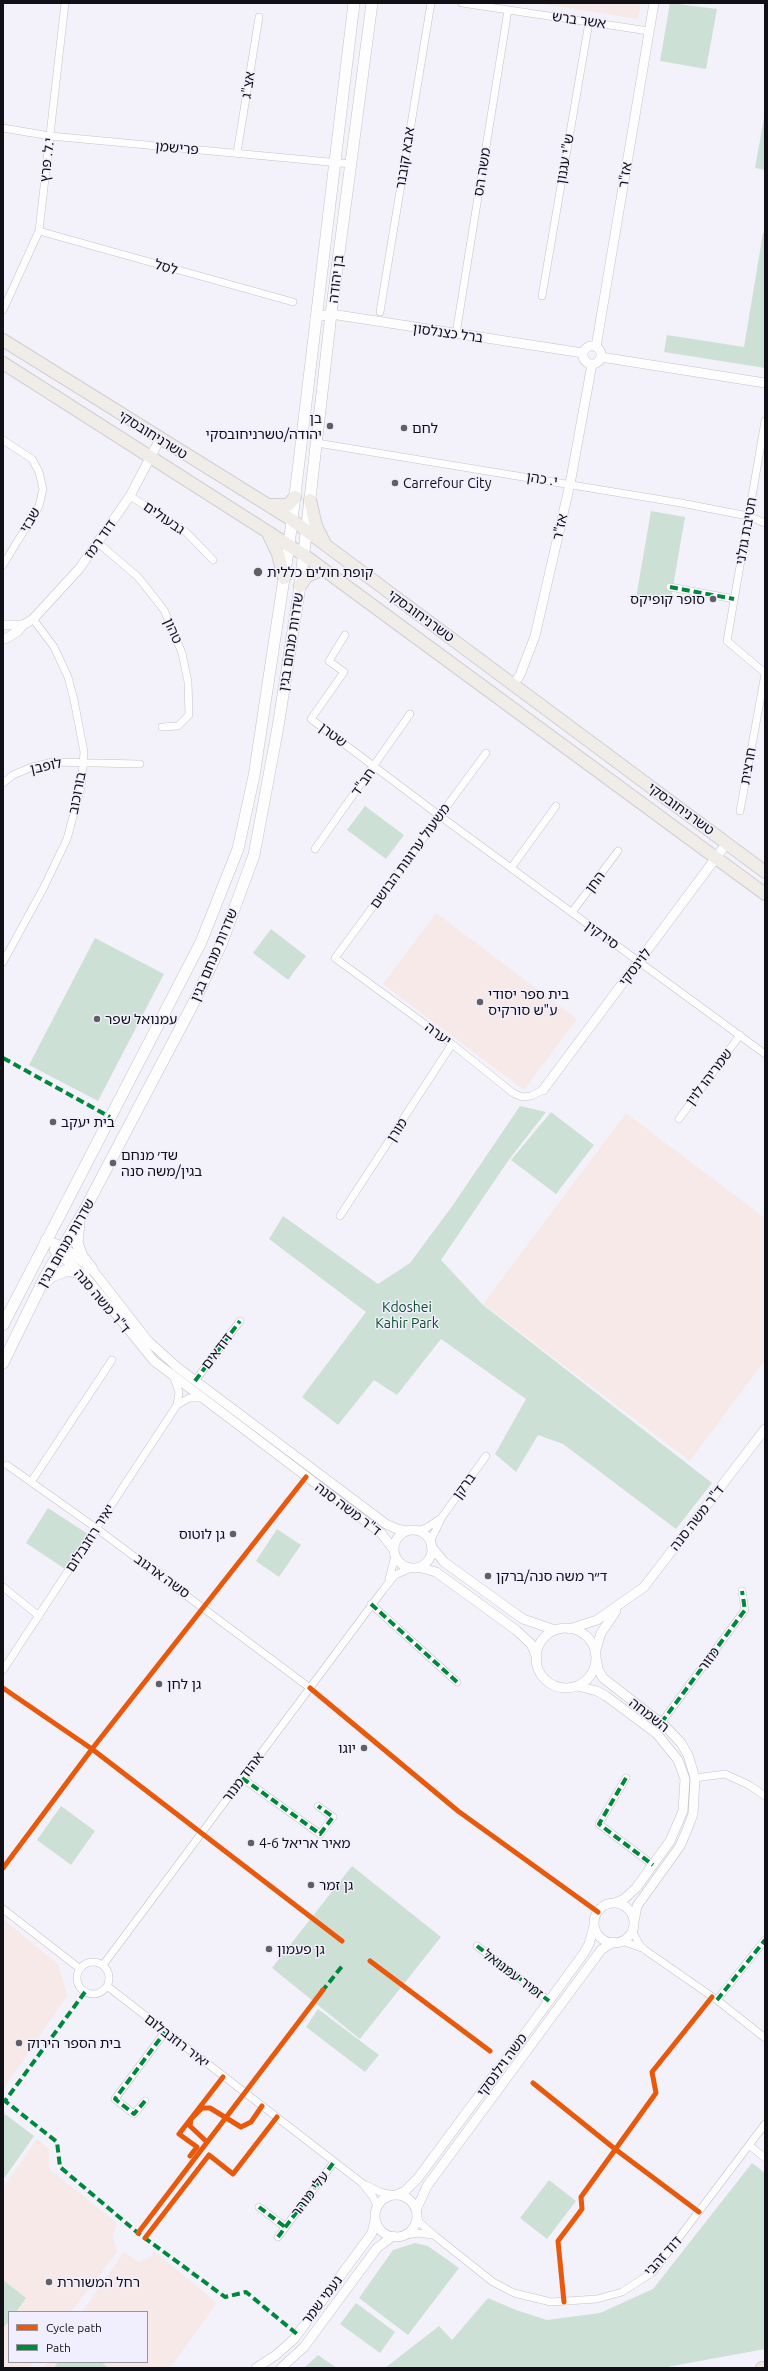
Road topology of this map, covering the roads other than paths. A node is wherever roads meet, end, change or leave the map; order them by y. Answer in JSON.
{"nodes":[{"id":1,"x":65,"y":3,"type":"edge"},
{"id":2,"x":354,"y":3,"type":"edge"},
{"id":3,"x":372,"y":3,"type":"edge"},
{"id":4,"x":431,"y":3,"type":"edge"},
{"id":5,"x":462,"y":3,"type":"edge"},
{"id":6,"x":654,"y":3,"type":"edge"},
{"id":7,"x":508,"y":10,"type":"junction"},
{"id":8,"x":259,"y":18,"type":"dead end"},
{"id":9,"x":589,"y":22,"type":"junction"},
{"id":10,"x":649,"y":31,"type":"junction"},
{"id":11,"x":3,"y":128,"type":"edge"},
{"id":12,"x":50,"y":136,"type":"junction"},
{"id":13,"x":237,"y":153,"type":"junction"},
{"id":14,"x":333,"y":162,"type":"junction"},
{"id":15,"x":351,"y":164,"type":"junction"},
{"id":16,"x":39,"y":231,"type":"junction"},
{"id":17,"x":542,"y":296,"type":"dead end"},
{"id":18,"x":293,"y":302,"type":"dead end"},
{"id":19,"x":3,"y":310,"type":"edge"},
{"id":20,"x":380,"y":312,"type":"dead end"},
{"id":21,"x":332,"y":314,"type":"junction"},
{"id":22,"x":315,"y":319,"type":"junction"},
{"id":23,"x":456,"y":334,"type":"junction"},
{"id":24,"x":3,"y":340,"type":"edge"},
{"id":25,"x":596,"y":347,"type":"junction"},
{"id":26,"x":583,"y":352,"type":"junction"},
{"id":27,"x":601,"y":357,"type":"junction"},
{"id":28,"x":3,"y":363,"type":"edge"},
{"id":29,"x":592,"y":364,"type":"junction"},
{"id":30,"x":765,"y":382,"type":"edge"},
{"id":31,"x":765,"y":421,"type":"edge"},
{"id":32,"x":3,"y":440,"type":"edge"},
{"id":33,"x":160,"y":440,"type":"junction"},
{"id":34,"x":317,"y":442,"type":"junction"},
{"id":35,"x":149,"y":458,"type":"junction"},
{"id":36,"x":570,"y":484,"type":"junction"},
{"id":37,"x":130,"y":496,"type":"junction"},
{"id":38,"x":295,"y":497,"type":"junction"},
{"id":39,"x":310,"y":500,"type":"junction"},
{"id":40,"x":269,"y":505,"type":"junction"},
{"id":41,"x":748,"y":516,"type":"junction"},
{"id":42,"x":292,"y":520,"type":"junction"},
{"id":43,"x":765,"y":523,"type":"edge"},
{"id":44,"x":263,"y":528,"type":"junction"},
{"id":45,"x":306,"y":531,"type":"junction"},
{"id":46,"x":97,"y":542,"type":"junction"},
{"id":47,"x":289,"y":545,"type":"junction"},
{"id":48,"x":327,"y":546,"type":"junction"},
{"id":49,"x":304,"y":555,"type":"junction"},
{"id":50,"x":213,"y":560,"type":"dead end"},
{"id":51,"x":3,"y":565,"type":"edge"},
{"id":52,"x":323,"y":569,"type":"junction"},
{"id":53,"x":284,"y":578,"type":"junction"},
{"id":54,"x":300,"y":586,"type":"junction"},
{"id":55,"x":670,"y":587,"type":"dead end"},
{"id":56,"x":734,"y":598,"type":"junction"},
{"id":57,"x":33,"y":619,"type":"junction"},
{"id":58,"x":23,"y":625,"type":"junction"},
{"id":59,"x":3,"y":626,"type":"edge"},
{"id":60,"x":345,"y":635,"type":"dead end"},
{"id":61,"x":4,"y":641,"type":"edge"},
{"id":62,"x":765,"y":673,"type":"edge"},
{"id":63,"x":513,"y":685,"type":"junction"},
{"id":64,"x":410,"y":714,"type":"dead end"},
{"id":65,"x":162,"y":727,"type":"dead end"},
{"id":66,"x":486,"y":753,"type":"dead end"},
{"id":67,"x":83,"y":761,"type":"junction"},
{"id":68,"x":140,"y":764,"type":"dead end"},
{"id":69,"x":374,"y":766,"type":"junction"},
{"id":70,"x":3,"y":783,"type":"edge"},
{"id":71,"x":556,"y":806,"type":"dead end"},
{"id":72,"x":740,"y":811,"type":"dead end"},
{"id":73,"x":440,"y":816,"type":"junction"},
{"id":74,"x":727,"y":843,"type":"junction"},
{"id":75,"x":315,"y":849,"type":"dead end"},
{"id":76,"x":618,"y":851,"type":"dead end"},
{"id":77,"x":716,"y":858,"type":"junction"},
{"id":78,"x":511,"y":868,"type":"junction"},
{"id":79,"x":765,"y":872,"type":"edge"},
{"id":80,"x":765,"y":894,"type":"edge"},
{"id":81,"x":572,"y":912,"type":"junction"},
{"id":82,"x":335,"y":958,"type":"joint"},
{"id":83,"x":639,"y":961,"type":"junction"},
{"id":84,"x":3,"y":962,"type":"edge"},
{"id":85,"x":740,"y":1036,"type":"junction"},
{"id":86,"x":452,"y":1044,"type":"junction"},
{"id":87,"x":765,"y":1054,"type":"edge"},
{"id":88,"x":543,"y":1090,"type":"joint"},
{"id":89,"x":679,"y":1119,"type":"dead end"},
{"id":90,"x":82,"y":1215,"type":"junction"},
{"id":91,"x":340,"y":1216,"type":"dead end"},
{"id":92,"x":45,"y":1240,"type":"junction"},
{"id":93,"x":60,"y":1250,"type":"junction"},
{"id":94,"x":87,"y":1271,"type":"junction"},
{"id":95,"x":41,"y":1284,"type":"junction"},
{"id":96,"x":240,"y":1321,"type":"dead end"},
{"id":97,"x":3,"y":1325,"type":"edge"},
{"id":98,"x":112,"y":1360,"type":"dead end"},
{"id":99,"x":3,"y":1363,"type":"edge"},
{"id":100,"x":174,"y":1378,"type":"junction"},
{"id":101,"x":195,"y":1380,"type":"junction"},
{"id":102,"x":201,"y":1398,"type":"junction"},
{"id":103,"x":177,"y":1405,"type":"junction"},
{"id":104,"x":765,"y":1429,"type":"edge"},
{"id":105,"x":486,"y":1456,"type":"dead end"},
{"id":106,"x":7,"y":1465,"type":"dead end"},
{"id":107,"x":31,"y":1482,"type":"junction"},
{"id":108,"x":442,"y":1517,"type":"junction"},
{"id":109,"x":96,"y":1528,"type":"junction"},
{"id":110,"x":408,"y":1531,"type":"junction"},
{"id":111,"x":418,"y":1531,"type":"junction"},
{"id":112,"x":431,"y":1544,"type":"junction"},
{"id":113,"x":395,"y":1553,"type":"junction"},
{"id":114,"x":414,"y":1567,"type":"junction"},
{"id":115,"x":3,"y":1587,"type":"edge"},
{"id":116,"x":382,"y":1590,"type":"junction"},
{"id":117,"x":742,"y":1591,"type":"dead end"},
{"id":118,"x":624,"y":1603,"type":"junction"},
{"id":119,"x":372,"y":1604,"type":"junction"},
{"id":120,"x":38,"y":1616,"type":"junction"},
{"id":121,"x":569,"y":1629,"type":"junction"},
{"id":122,"x":555,"y":1630,"type":"junction"},
{"id":123,"x":596,"y":1655,"type":"junction"},
{"id":124,"x":537,"y":1658,"type":"junction"},
{"id":125,"x":3,"y":1670,"type":"edge"},
{"id":126,"x":457,"y":1682,"type":"dead end"},
{"id":127,"x":577,"y":1686,"type":"junction"},
{"id":128,"x":310,"y":1688,"type":"junction"},
{"id":129,"x":661,"y":1723,"type":"junction"},
{"id":130,"x":242,"y":1778,"type":"junction"},
{"id":131,"x":626,"y":1778,"type":"dead end"},
{"id":132,"x":695,"y":1778,"type":"junction"},
{"id":133,"x":765,"y":1796,"type":"edge"},
{"id":134,"x":318,"y":1806,"type":"dead end"},
{"id":135,"x":653,"y":1865,"type":"junction"},
{"id":136,"x":615,"y":1903,"type":"junction"},
{"id":137,"x":3,"y":1909,"type":"edge"},
{"id":138,"x":594,"y":1926,"type":"junction"},
{"id":139,"x":633,"y":1926,"type":"junction"},
{"id":140,"x":765,"y":1940,"type":"edge"},
{"id":141,"x":617,"y":1942,"type":"junction"},
{"id":142,"x":477,"y":1946,"type":"dead end"},
{"id":143,"x":645,"y":1950,"type":"junction"},
{"id":144,"x":103,"y":1965,"type":"junction"},
{"id":145,"x":79,"y":1968,"type":"junction"},
{"id":146,"x":107,"y":1986,"type":"junction"},
{"id":147,"x":717,"y":2000,"type":"junction"},
{"id":148,"x":549,"y":2001,"type":"junction"},
{"id":149,"x":165,"y":2032,"type":"junction"},
{"id":150,"x":765,"y":2038,"type":"edge"},
{"id":151,"x":145,"y":2101,"type":"dead end"},
{"id":152,"x":765,"y":2124,"type":"edge"},
{"id":153,"x":750,"y":2146,"type":"junction"},
{"id":154,"x":765,"y":2158,"type":"edge"},
{"id":155,"x":334,"y":2162,"type":"junction"},
{"id":156,"x":362,"y":2183,"type":"junction"},
{"id":157,"x":395,"y":2195,"type":"junction"},
{"id":158,"x":377,"y":2206,"type":"junction"},
{"id":159,"x":259,"y":2207,"type":"dead end"},
{"id":160,"x":416,"y":2212,"type":"junction"},
{"id":161,"x":375,"y":2220,"type":"junction"},
{"id":162,"x":285,"y":2227,"type":"junction"},
{"id":163,"x":404,"y":2235,"type":"junction"},
{"id":164,"x":393,"y":2236,"type":"junction"},
{"id":165,"x":435,"y":2236,"type":"junction"},
{"id":166,"x":278,"y":2237,"type":"dead end"},
{"id":167,"x":256,"y":2368,"type":"edge"},
{"id":168,"x":280,"y":2368,"type":"edge"}],
"edges":[{"from":1,"to":12,"type":"street","name":"י.ל. פרץ"},
{"from":2,"to":14,"type":"main road","name":"בן יהודה"},
{"from":3,"to":15,"type":"main road","name":"בן יהודה"},
{"from":4,"to":20,"type":"street","name":"אבא קובנר"},
{"from":5,"to":7,"type":"street","name":"אשר ברש"},
{"from":6,"to":10,"type":"street","name":"אז\"ר"},
{"from":7,"to":9,"type":"street","name":"אשר ברש"},
{"from":7,"to":23,"type":"street","name":"משה הס"},
{"from":8,"to":13,"type":"street","name":"אצ\"ג"},
{"from":9,"to":10,"type":"street","name":"אשר ברש"},
{"from":9,"to":17,"type":"street","name":"ש\"י עגנון"},
{"from":10,"to":25,"type":"street","name":"אז\"ר"},
{"from":11,"to":12,"type":"street","name":"פרישמן"},
{"from":12,"to":13,"type":"street","name":"פרישמן"},
{"from":12,"to":16,"type":"street","name":"י.ל. פרץ"},
{"from":13,"to":14,"type":"street","name":"פרישמן"},
{"from":14,"to":15,"type":"street","name":"פרישמן"},
{"from":14,"to":22,"type":"main road","name":"בן יהודה"},
{"from":15,"to":21,"type":"main road","name":"בן יהודה"},
{"from":16,"to":18,"type":"street","name":"לסל"},
{"from":16,"to":19,"type":"street","name":"י.ל. פרץ"},
{"from":21,"to":22,"type":"street","name":"ברל כצנלסון"},
{"from":21,"to":23,"type":"street","name":"ברל כצנלסון"},
{"from":21,"to":34,"type":"main road","name":"בן יהודה"},
{"from":22,"to":38,"type":"main road","name":"בן יהודה"},
{"from":23,"to":26,"type":"street","name":"ברל כצנלסון"},
{"from":24,"to":33,"type":"main road","name":"טשרניחובסקי"},
{"from":25,"to":26,"type":"street"},
{"from":25,"to":27,"type":"street"},
{"from":26,"to":29,"type":"street"},
{"from":27,"to":29,"type":"street"},
{"from":27,"to":30,"type":"street"},
{"from":28,"to":35,"type":"main road","name":"טשרניחובסקי"},
{"from":29,"to":36,"type":"street","name":"אז\"ר"},
{"from":31,"to":41,"type":"street","name":"חטיבת גולני"},
{"from":32,"to":51,"type":"street","name":"שבזי"},
{"from":33,"to":35,"type":"street","name":"דוד רמז"},
{"from":33,"to":40,"type":"main road","name":"טשרניחובסקי"},
{"from":34,"to":36,"type":"street","name":"י. כהן"},
{"from":34,"to":39,"type":"main road","name":"בן יהודה"},
{"from":35,"to":37,"type":"street","name":"דוד רמז"},
{"from":35,"to":44,"type":"main road","name":"טשרניחובסקי"},
{"from":36,"to":41,"type":"street","name":"י. כהן"},
{"from":36,"to":63,"type":"street","name":"אז\"ר"},
{"from":37,"to":46,"type":"street","name":"דוד רמז"},
{"from":37,"to":50,"type":"street","name":"גבעולים"},
{"from":38,"to":40,"type":"main road"},
{"from":38,"to":42,"type":"main road","name":"בן יהודה"},
{"from":39,"to":45,"type":"main road","name":"בן יהודה"},
{"from":39,"to":48,"type":"main road"},
{"from":40,"to":42,"type":"main road","name":"טשרניחובסקי"},
{"from":41,"to":43,"type":"street","name":"י. כהן"},
{"from":41,"to":56,"type":"street","name":"חטיבת גולני"},
{"from":42,"to":45,"type":"main road","name":"טשרניחובסקי"},
{"from":42,"to":47,"type":"main road","name":"שדרות מנחם בגין"},
{"from":44,"to":47,"type":"main road","name":"טשרניחובסקי"},
{"from":44,"to":53,"type":"main road"},
{"from":45,"to":48,"type":"main road","name":"טשרניחובסקי"},
{"from":45,"to":49,"type":"main road","name":"בן יהודה"},
{"from":46,"to":57,"type":"street","name":"דוד רמז"},
{"from":46,"to":65,"type":"street","name":"טהון"},
{"from":47,"to":49,"type":"main road","name":"טשרניחובסקי"},
{"from":47,"to":53,"type":"main road","name":"שדרות מנחם בגין"},
{"from":48,"to":63,"type":"main road","name":"טשרניחובסקי"},
{"from":49,"to":52,"type":"main road","name":"טשרניחובסקי"},
{"from":49,"to":54,"type":"main road","name":"שדרות מנחם בגין"},
{"from":52,"to":54,"type":"main road"},
{"from":52,"to":77,"type":"main road","name":"טשרניחובסקי"},
{"from":53,"to":92,"type":"main road","name":"שדרות מנחם בגין"},
{"from":54,"to":90,"type":"main road","name":"שדרות מנחם בגין"},
{"from":55,"to":56,"type":"street"},
{"from":56,"to":62,"type":"street","name":"חטיבת גולני"},
{"from":57,"to":58,"type":"street","name":"דוד רמז"},
{"from":57,"to":67,"type":"street","name":"בורוכוב"},
{"from":58,"to":59,"type":"street"},
{"from":58,"to":61,"type":"street","name":"דוד רמז"},
{"from":59,"to":61,"type":"street"},
{"from":60,"to":69,"type":"street","name":"שטרן"},
{"from":62,"to":72,"type":"street","name":"חרצית"},
{"from":63,"to":74,"type":"main road","name":"טשרניחובסקי"},
{"from":64,"to":69,"type":"street","name":"חב\"ד"},
{"from":66,"to":73,"type":"street","name":"משעול ערוגות הבושם"},
{"from":67,"to":68,"type":"street","name":"לופבן"},
{"from":67,"to":70,"type":"street","name":"לופבן"},
{"from":67,"to":84,"type":"street","name":"בורוכוב"},
{"from":69,"to":73,"type":"street","name":"שטרן"},
{"from":69,"to":75,"type":"street","name":"חב\"ד"},
{"from":71,"to":78,"type":"street"},
{"from":73,"to":78,"type":"street","name":"סירקין"},
{"from":73,"to":82,"type":"street","name":"משעול ערוגות הבושם"},
{"from":74,"to":77,"type":"street","name":"לוינסקי"},
{"from":74,"to":79,"type":"main road","name":"טשרניחובסקי"},
{"from":76,"to":81,"type":"street","name":"החן"},
{"from":77,"to":80,"type":"main road","name":"טשרניחובסקי"},
{"from":77,"to":83,"type":"street","name":"לוינסקי"},
{"from":78,"to":81,"type":"street","name":"סירקין"},
{"from":81,"to":83,"type":"street","name":"סירקין"},
{"from":82,"to":86,"type":"street","name":"יערה"},
{"from":83,"to":85,"type":"street","name":"סירקין"},
{"from":83,"to":88,"type":"street","name":"לוינסקי"},
{"from":85,"to":87,"type":"street","name":"סירקין"},
{"from":85,"to":89,"type":"street","name":"שמריהו לוין"},
{"from":86,"to":88,"type":"street","name":"יערה"},
{"from":86,"to":91,"type":"street","name":"מורן"},
{"from":90,"to":93,"type":"main road","name":"שדרות מנחם בגין"},
{"from":90,"to":94,"type":"main road"},
{"from":92,"to":93,"type":"street","name":"ד\"ר משה סנה"},
{"from":92,"to":97,"type":"main road","name":"שדרות מנחם בגין"},
{"from":93,"to":94,"type":"street","name":"ד\"ר משה סנה"},
{"from":93,"to":95,"type":"main road","name":"שדרות מנחם בגין"},
{"from":94,"to":95,"type":"main road"},
{"from":94,"to":100,"type":"street","name":"ד\"ר משה סנה"},
{"from":94,"to":101,"type":"street","name":"ד\"ר משה סנה"},
{"from":95,"to":99,"type":"main road","name":"שדרות מנחם בגין"},
{"from":96,"to":101,"type":"street","name":"דודאים"},
{"from":98,"to":107,"type":"street"},
{"from":100,"to":102,"type":"street","name":"ד\"ר משה סנה"},
{"from":100,"to":103,"type":"street"},
{"from":101,"to":110,"type":"street","name":"ד\"ר משה סנה"},
{"from":102,"to":103,"type":"street"},
{"from":102,"to":113,"type":"street","name":"ד\"ר משה סנה"},
{"from":103,"to":109,"type":"street","name":"יאיר רוזנבלום"},
{"from":104,"to":118,"type":"street","name":"ד\"ר משה סנה"},
{"from":105,"to":108,"type":"street","name":"ברקן"},
{"from":106,"to":107,"type":"street","name":"סשה ארגוב"},
{"from":107,"to":109,"type":"street","name":"סשה ארגוב"},
{"from":108,"to":111,"type":"street","name":"ברקן"},
{"from":108,"to":112,"type":"street","name":"ברקן"},
{"from":109,"to":120,"type":"street","name":"יאיר רוזנבלום"},
{"from":109,"to":128,"type":"street","name":"סשה ארגוב"},
{"from":110,"to":111,"type":"street"},
{"from":110,"to":113,"type":"street"},
{"from":111,"to":112,"type":"street"},
{"from":112,"to":114,"type":"street"},
{"from":112,"to":122,"type":"street"},
{"from":113,"to":114,"type":"street"},
{"from":113,"to":116,"type":"street","name":"אהוד מנור"},
{"from":114,"to":116,"type":"street","name":"אהוד מנור"},
{"from":114,"to":124,"type":"street"},
{"from":115,"to":120,"type":"street"},
{"from":116,"to":119,"type":"street","name":"אהוד מנור"},
{"from":117,"to":129,"type":"street","name":"מזור"},
{"from":118,"to":121,"type":"street","name":"ד\"ר משה סנה"},
{"from":118,"to":123,"type":"street","name":"ד\"ר משה סנה"},
{"from":119,"to":126,"type":"street"},
{"from":119,"to":128,"type":"street","name":"אהוד מנור"},
{"from":120,"to":125,"type":"street","name":"יאיר רוזנבלום"},
{"from":121,"to":122,"type":"street"},
{"from":121,"to":123,"type":"street"},
{"from":122,"to":124,"type":"street"},
{"from":123,"to":127,"type":"street"},
{"from":123,"to":129,"type":"street","name":"השמחה"},
{"from":124,"to":127,"type":"street"},
{"from":127,"to":135,"type":"street","name":"השמחה"},
{"from":128,"to":130,"type":"street","name":"אהוד מנור"},
{"from":129,"to":132,"type":"street","name":"השמחה"},
{"from":130,"to":134,"type":"street"},
{"from":130,"to":144,"type":"street","name":"אהוד מנור"},
{"from":131,"to":135,"type":"street"},
{"from":132,"to":133,"type":"street"},
{"from":132,"to":139,"type":"street"},
{"from":135,"to":136,"type":"street"},
{"from":136,"to":138,"type":"street"},
{"from":136,"to":139,"type":"street"},
{"from":137,"to":145,"type":"street"},
{"from":138,"to":141,"type":"street"},
{"from":138,"to":148,"type":"street","name":"משה וילנסקי"},
{"from":139,"to":141,"type":"street"},
{"from":139,"to":143,"type":"street"},
{"from":140,"to":147,"type":"street"},
{"from":141,"to":143,"type":"street"},
{"from":141,"to":160,"type":"street","name":"משה וילנסקי"},
{"from":142,"to":148,"type":"street","name":"זמיר עמנואל"},
{"from":143,"to":147,"type":"street"},
{"from":144,"to":145,"type":"street"},
{"from":144,"to":146,"type":"street"},
{"from":145,"to":146,"type":"street"},
{"from":146,"to":149,"type":"street","name":"יאיר רוזנבלום"},
{"from":147,"to":150,"type":"street"},
{"from":148,"to":157,"type":"street","name":"משה וילנסקי"},
{"from":149,"to":151,"type":"street"},
{"from":149,"to":155,"type":"street","name":"יאיר רוזנבלום"},
{"from":152,"to":153,"type":"street","name":"דוד זהבי"},
{"from":153,"to":154,"type":"street"},
{"from":153,"to":165,"type":"street","name":"דוד זהבי"},
{"from":155,"to":156,"type":"street","name":"יאיר רוזנבלום"},
{"from":155,"to":162,"type":"street","name":"עלי מוהר"},
{"from":156,"to":157,"type":"street"},
{"from":156,"to":158,"type":"street"},
{"from":157,"to":158,"type":"street"},
{"from":157,"to":160,"type":"street"},
{"from":158,"to":161,"type":"street"},
{"from":159,"to":162,"type":"street","name":"עלי מוהר"},
{"from":160,"to":163,"type":"street"},
{"from":160,"to":165,"type":"street","name":"דוד זהבי"},
{"from":161,"to":164,"type":"street"},
{"from":161,"to":167,"type":"street","name":"נעמי שמר"},
{"from":162,"to":166,"type":"street","name":"עלי מוהר"},
{"from":163,"to":164,"type":"street"},
{"from":163,"to":165,"type":"street"},
{"from":164,"to":168,"type":"street","name":"נעמי שמר"}]}
